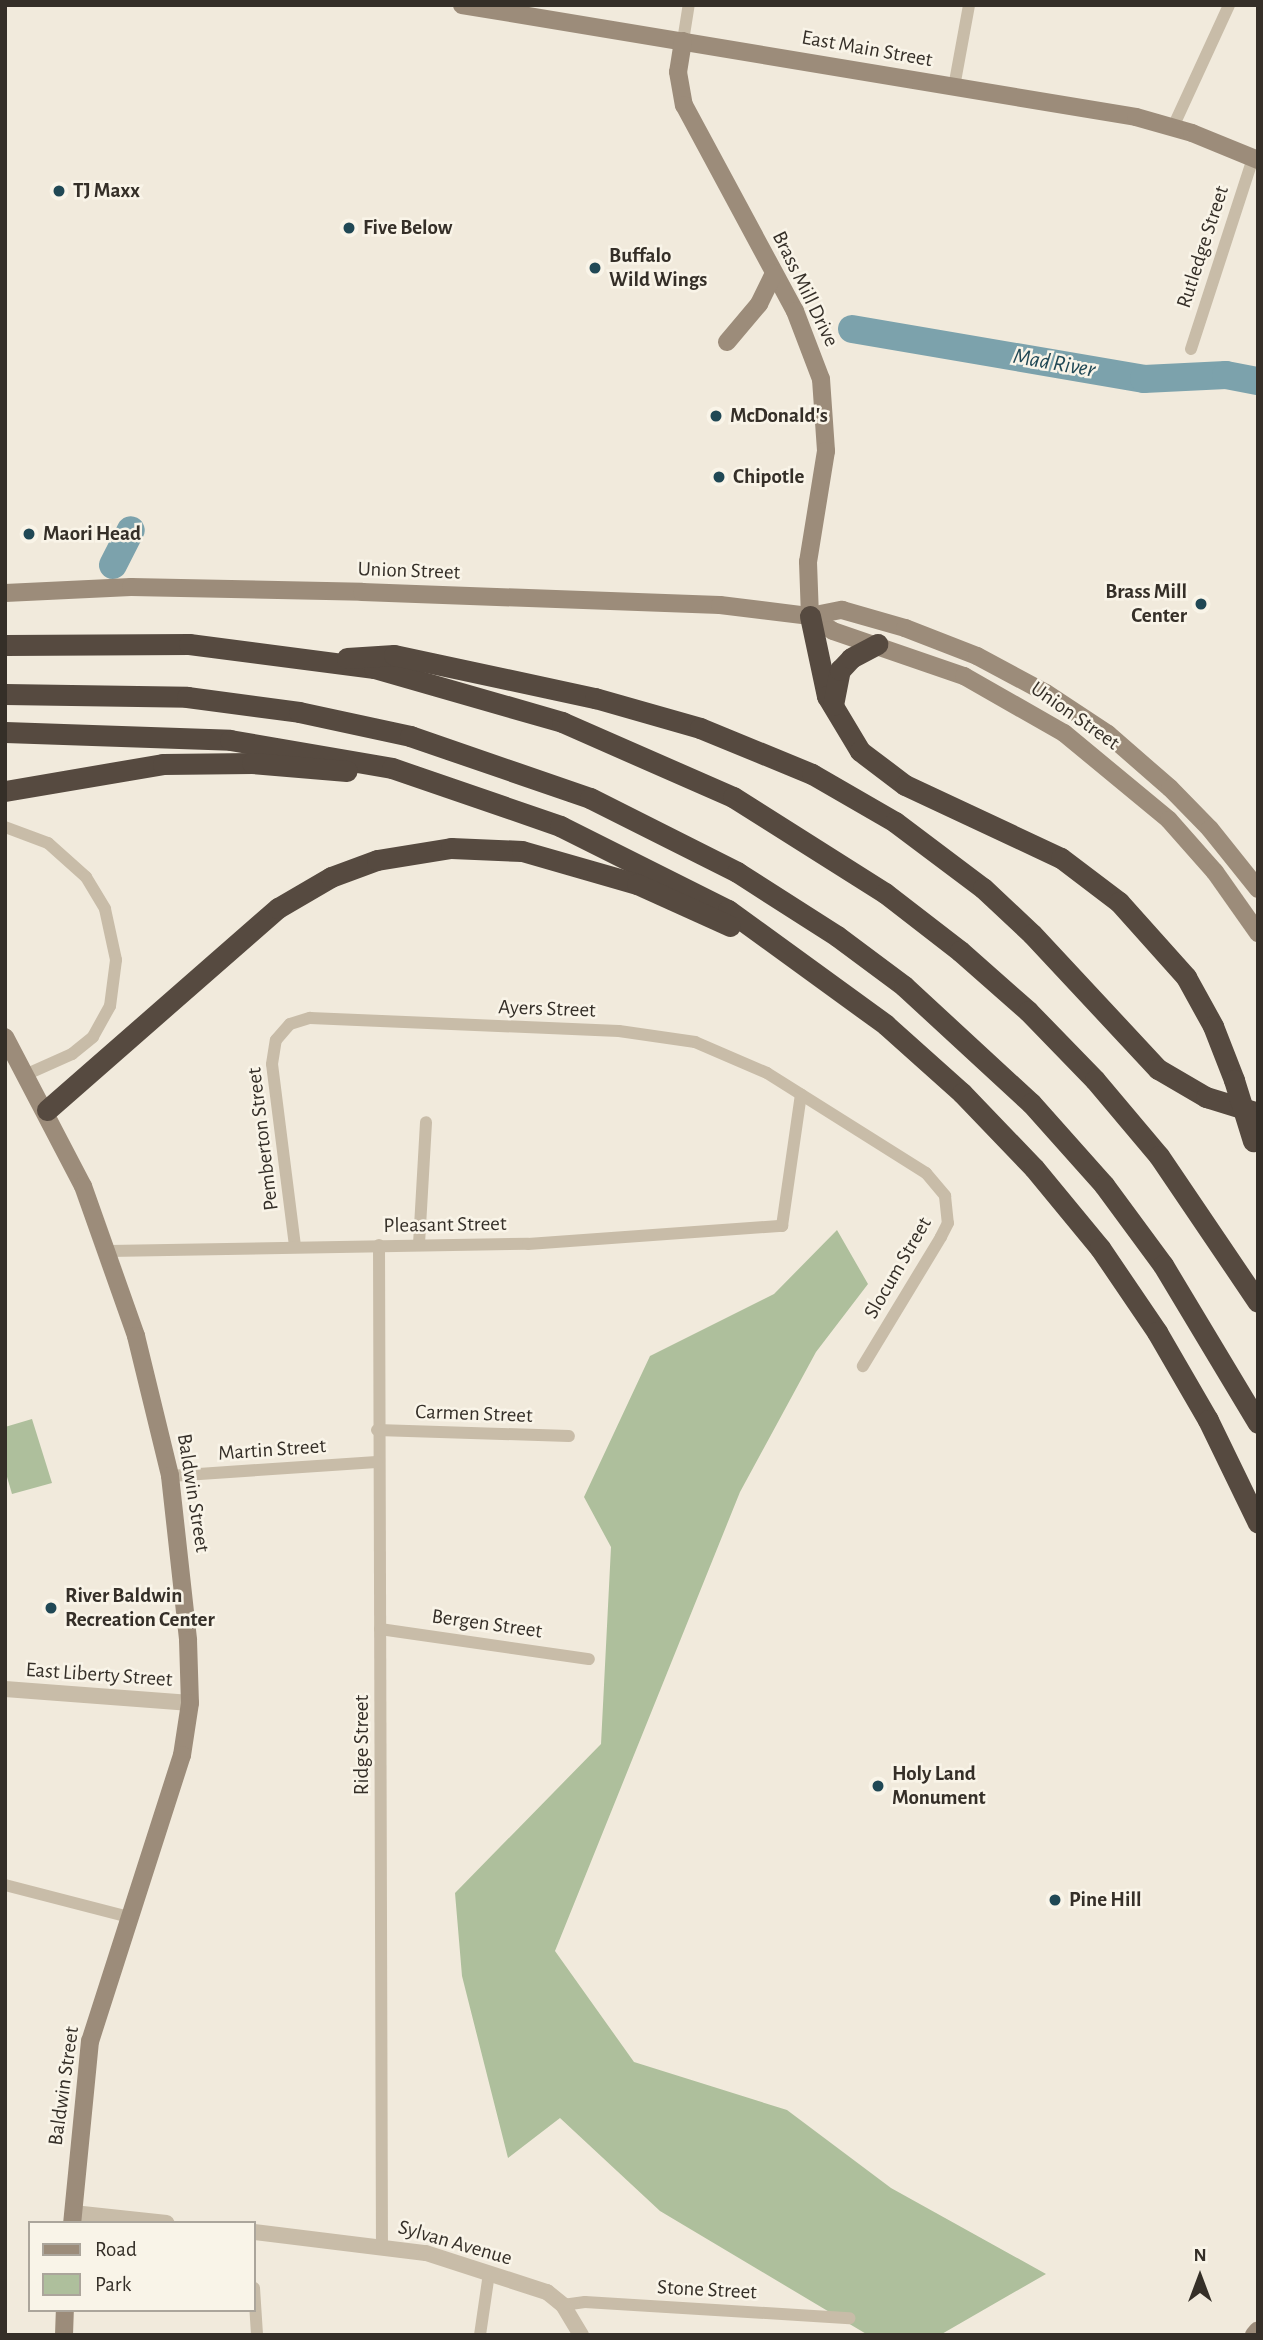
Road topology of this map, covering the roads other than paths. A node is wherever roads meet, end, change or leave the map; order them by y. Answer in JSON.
{"nodes":[{"id":1,"x":462,"y":5,"type":"edge"},
{"id":2,"x":689,"y":5,"type":"edge"},
{"id":3,"x":969,"y":5,"type":"edge"},
{"id":4,"x":1229,"y":5,"type":"edge"},
{"id":5,"x":683,"y":41,"type":"junction"},
{"id":6,"x":954,"y":87,"type":"junction"},
{"id":7,"x":1173,"y":127,"type":"junction"},
{"id":8,"x":1255,"y":159,"type":"edge"},
{"id":9,"x":774,"y":273,"type":"junction"},
{"id":10,"x":727,"y":342,"type":"dead end"},
{"id":11,"x":1191,"y":349,"type":"dead end"},
{"id":12,"x":5,"y":593,"type":"edge"},
{"id":13,"x":810,"y":616,"type":"junction"},
{"id":14,"x":877,"y":644,"type":"junction"},
{"id":15,"x":5,"y":645,"type":"edge"},
{"id":16,"x":338,"y":661,"type":"junction"},
{"id":17,"x":5,"y":694,"type":"edge"},
{"id":18,"x":834,"y":714,"type":"junction"},
{"id":19,"x":5,"y":733,"type":"edge"},
{"id":20,"x":1149,"y":769,"type":"junction"},
{"id":21,"x":417,"y":779,"type":"junction"},
{"id":22,"x":1133,"y":786,"type":"junction"},
{"id":23,"x":5,"y":791,"type":"edge"},
{"id":24,"x":5,"y":827,"type":"edge"},
{"id":25,"x":1258,"y":889,"type":"edge"},
{"id":26,"x":1258,"y":933,"type":"edge"},
{"id":27,"x":864,"y":1008,"type":"junction"},
{"id":28,"x":282,"y":1031,"type":"joint"},
{"id":29,"x":5,"y":1037,"type":"edge"},
{"id":30,"x":27,"y":1074,"type":"junction"},
{"id":31,"x":801,"y":1094,"type":"junction"},
{"id":32,"x":47,"y":1110,"type":"junction"},
{"id":33,"x":1252,"y":1110,"type":"edge"},
{"id":34,"x":426,"y":1122,"type":"dead end"},
{"id":35,"x":1255,"y":1149,"type":"edge"},
{"id":36,"x":419,"y":1244,"type":"junction"},
{"id":37,"x":379,"y":1245,"type":"junction"},
{"id":38,"x":295,"y":1246,"type":"junction"},
{"id":39,"x":109,"y":1251,"type":"junction"},
{"id":40,"x":1258,"y":1302,"type":"edge"},
{"id":41,"x":863,"y":1366,"type":"dead end"},
{"id":42,"x":1258,"y":1423,"type":"edge"},
{"id":43,"x":377,"y":1430,"type":"junction"},
{"id":44,"x":569,"y":1436,"type":"dead end"},
{"id":45,"x":377,"y":1462,"type":"junction"},
{"id":46,"x":170,"y":1476,"type":"junction"},
{"id":47,"x":1258,"y":1522,"type":"edge"},
{"id":48,"x":380,"y":1629,"type":"junction"},
{"id":49,"x":589,"y":1658,"type":"dead end"},
{"id":50,"x":5,"y":1689,"type":"edge"},
{"id":51,"x":190,"y":1703,"type":"junction"},
{"id":52,"x":5,"y":1885,"type":"edge"},
{"id":53,"x":129,"y":1917,"type":"junction"},
{"id":54,"x":72,"y":2218,"type":"edge"},
{"id":55,"x":128,"y":2221,"type":"edge"},
{"id":56,"x":256,"y":2232,"type":"edge"},
{"id":57,"x":382,"y":2245,"type":"junction"},
{"id":58,"x":489,"y":2273,"type":"junction"},
{"id":59,"x":563,"y":2305,"type":"junction"},
{"id":60,"x":65,"y":2312,"type":"edge"},
{"id":61,"x":256,"y":2312,"type":"edge"},
{"id":62,"x":850,"y":2318,"type":"dead end"},
{"id":63,"x":1258,"y":2330,"type":"edge"},
{"id":64,"x":64,"y":2335,"type":"edge"},
{"id":65,"x":257,"y":2335,"type":"edge"},
{"id":66,"x":481,"y":2335,"type":"edge"},
{"id":67,"x":581,"y":2335,"type":"edge"},
{"id":68,"x":1254,"y":2335,"type":"edge"}],
"edges":[{"from":1,"to":5,"type":"main road","name":"East Main Street"},
{"from":2,"to":5,"type":"street"},
{"from":3,"to":6,"type":"street"},
{"from":4,"to":7,"type":"street"},
{"from":5,"to":6,"type":"main road","name":"East Main Street"},
{"from":5,"to":9,"type":"main road","name":"Brass Mill Drive"},
{"from":6,"to":7,"type":"main road","name":"East Main Street"},
{"from":7,"to":8,"type":"main road","name":"East Main Street"},
{"from":8,"to":11,"type":"street","name":"Rutledge Street"},
{"from":9,"to":10,"type":"main road"},
{"from":9,"to":13,"type":"main road","name":"Brass Mill Drive"},
{"from":12,"to":13,"type":"main road","name":"Union Street"},
{"from":13,"to":14,"type":"main road","name":"Union Street"},
{"from":13,"to":18,"type":"highway"},
{"from":13,"to":20,"type":"main road","name":"Union Street"},
{"from":14,"to":18,"type":"highway"},
{"from":14,"to":22,"type":"main road","name":"Union Street"},
{"from":15,"to":16,"type":"highway"},
{"from":16,"to":33,"type":"highway"},
{"from":16,"to":40,"type":"highway"},
{"from":17,"to":42,"type":"highway"},
{"from":18,"to":35,"type":"highway","bridge":true},
{"from":19,"to":21,"type":"highway"},
{"from":20,"to":22,"type":"main road"},
{"from":20,"to":25,"type":"main road","name":"Union Street"},
{"from":21,"to":23,"type":"highway"},
{"from":21,"to":27,"type":"highway"},
{"from":22,"to":26,"type":"main road","name":"Union Street"},
{"from":24,"to":30,"type":"street"},
{"from":27,"to":32,"type":"highway"},
{"from":27,"to":47,"type":"highway"},
{"from":28,"to":31,"type":"street","name":"Ayers Street"},
{"from":28,"to":38,"type":"street","name":"Pemberton Street"},
{"from":29,"to":30,"type":"main road","name":"Baldwin Street"},
{"from":30,"to":32,"type":"main road","name":"Baldwin Street"},
{"from":31,"to":36,"type":"street","name":"Pleasant Street"},
{"from":31,"to":41,"type":"street","name":"Slocum Street"},
{"from":32,"to":39,"type":"main road","name":"Baldwin Street"},
{"from":34,"to":36,"type":"street"},
{"from":36,"to":37,"type":"street","name":"Pleasant Street"},
{"from":37,"to":38,"type":"street","name":"Pleasant Street"},
{"from":37,"to":43,"type":"street","name":"Ridge Street"},
{"from":38,"to":39,"type":"street","name":"Pleasant Street"},
{"from":39,"to":46,"type":"main road","name":"Baldwin Street"},
{"from":43,"to":44,"type":"street","name":"Carmen Street"},
{"from":43,"to":45,"type":"street","name":"Ridge Street"},
{"from":45,"to":46,"type":"street","name":"Martin Street"},
{"from":45,"to":48,"type":"street","name":"Ridge Street"},
{"from":46,"to":51,"type":"main road","name":"Baldwin Street"},
{"from":48,"to":49,"type":"street","name":"Bergen Street"},
{"from":48,"to":57,"type":"street","name":"Ridge Street"},
{"from":50,"to":51,"type":"street","name":"East Liberty Street"},
{"from":51,"to":53,"type":"main road","name":"Baldwin Street"},
{"from":52,"to":53,"type":"street"},
{"from":53,"to":54,"type":"main road","name":"Baldwin Street"},
{"from":54,"to":55,"type":"street"},
{"from":56,"to":57,"type":"street","name":"Sylvan Avenue"},
{"from":57,"to":58,"type":"street","name":"Sylvan Avenue"},
{"from":58,"to":59,"type":"street","name":"Sylvan Avenue"},
{"from":58,"to":66,"type":"street"},
{"from":59,"to":62,"type":"street","name":"Stone Street"},
{"from":59,"to":67,"type":"street","name":"Sylvan Avenue"},
{"from":60,"to":64,"type":"main road"},
{"from":61,"to":65,"type":"street"},
{"from":63,"to":68,"type":"main road"}]}
